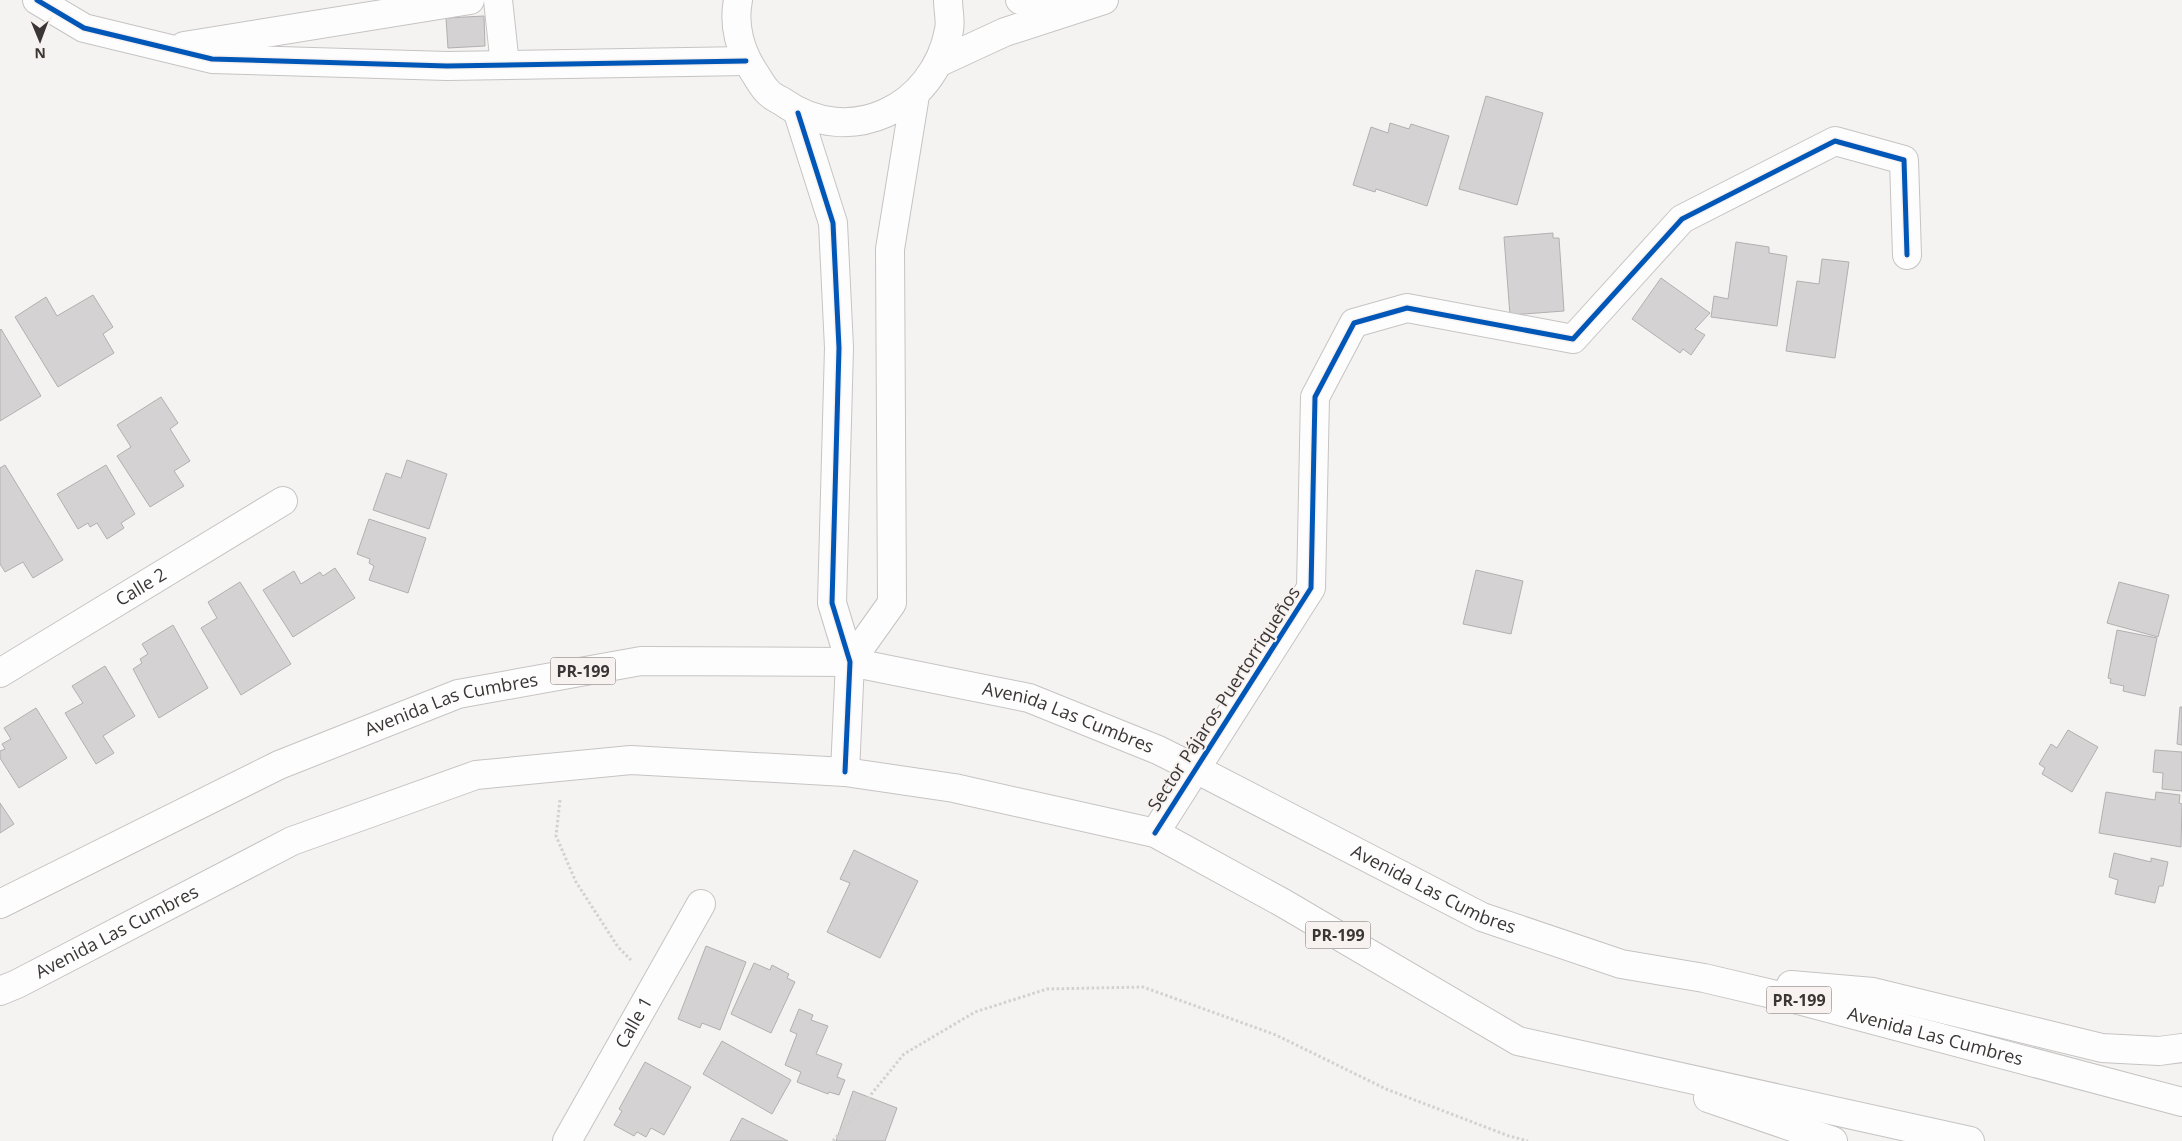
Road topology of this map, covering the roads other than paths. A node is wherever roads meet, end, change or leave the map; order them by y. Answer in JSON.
{"nodes":[{"id":1,"x":37,"y":0,"type":"edge"},
{"id":2,"x":470,"y":0,"type":"edge"},
{"id":3,"x":498,"y":0,"type":"edge"},
{"id":4,"x":738,"y":0,"type":"edge"},
{"id":5,"x":948,"y":0,"type":"edge"},
{"id":6,"x":1020,"y":0,"type":"edge"},
{"id":7,"x":1104,"y":0,"type":"edge"},
{"id":8,"x":1066,"y":11,"type":"junction"},
{"id":9,"x":165,"y":49,"type":"junction"},
{"id":10,"x":746,"y":61,"type":"junction"},
{"id":11,"x":940,"y":62,"type":"junction"},
{"id":12,"x":505,"y":65,"type":"junction"},
{"id":13,"x":915,"y":95,"type":"junction"},
{"id":14,"x":798,"y":113,"type":"junction"},
{"id":15,"x":1907,"y":255,"type":"dead end"},
{"id":16,"x":283,"y":502,"type":"dead end"},
{"id":17,"x":850,"y":662,"type":"junction"},
{"id":18,"x":0,"y":674,"type":"edge"},
{"id":19,"x":1196,"y":769,"type":"junction"},
{"id":20,"x":845,"y":772,"type":"junction"},
{"id":21,"x":1155,"y":833,"type":"junction"},
{"id":22,"x":0,"y":904,"type":"edge"},
{"id":23,"x":701,"y":904,"type":"dead end"},
{"id":24,"x":1704,"y":978,"type":"junction"},
{"id":25,"x":0,"y":991,"type":"edge"},
{"id":26,"x":2182,"y":1048,"type":"edge"},
{"id":27,"x":1583,"y":1056,"type":"junction"},
{"id":28,"x":2182,"y":1102,"type":"edge"},
{"id":29,"x":567,"y":1141,"type":"edge"},
{"id":30,"x":1834,"y":1141,"type":"edge"},
{"id":31,"x":1970,"y":1141,"type":"edge"}],
"edges":[{"from":1,"to":9,"type":"main road"},
{"from":2,"to":9,"type":"main road"},
{"from":3,"to":12,"type":"main road"},
{"from":4,"to":10,"type":"main road"},
{"from":5,"to":11,"type":"main road"},
{"from":6,"to":8,"type":"main road"},
{"from":7,"to":8,"type":"main road"},
{"from":8,"to":11,"type":"main road"},
{"from":9,"to":12,"type":"main road"},
{"from":10,"to":12,"type":"main road"},
{"from":10,"to":14,"type":"main road"},
{"from":11,"to":13,"type":"main road"},
{"from":13,"to":14,"type":"main road"},
{"from":13,"to":17,"type":"main road"},
{"from":14,"to":17,"type":"main road"},
{"from":15,"to":19,"type":"main road","name":"Sector Pájaros Puertorriqueños"},
{"from":16,"to":18,"type":"main road","name":"Calle 2"},
{"from":17,"to":19,"type":"main road","name":"Avenida Las Cumbres","number":"PR-199"},
{"from":17,"to":20,"type":"main road"},
{"from":17,"to":22,"type":"main road","name":"Avenida Las Cumbres","number":"PR-199"},
{"from":19,"to":21,"type":"main road","name":"Sector Pájaros Puertorriqueños"},
{"from":19,"to":24,"type":"main road","name":"Avenida Las Cumbres","number":"PR-199"},
{"from":20,"to":21,"type":"main road","name":"Avenida Las Cumbres","number":"PR-199"},
{"from":20,"to":25,"type":"main road","name":"Avenida Las Cumbres","number":"PR-199"},
{"from":21,"to":27,"type":"main road","name":"Avenida Las Cumbres","number":"PR-199"},
{"from":23,"to":29,"type":"main road","name":"Calle 1"},
{"from":24,"to":26,"type":"main road"},
{"from":24,"to":28,"type":"main road","name":"Avenida Las Cumbres","number":"PR-199"},
{"from":27,"to":30,"type":"main road"},
{"from":27,"to":31,"type":"main road","name":"Avenida Las Cumbres","number":"PR-199"}]}
